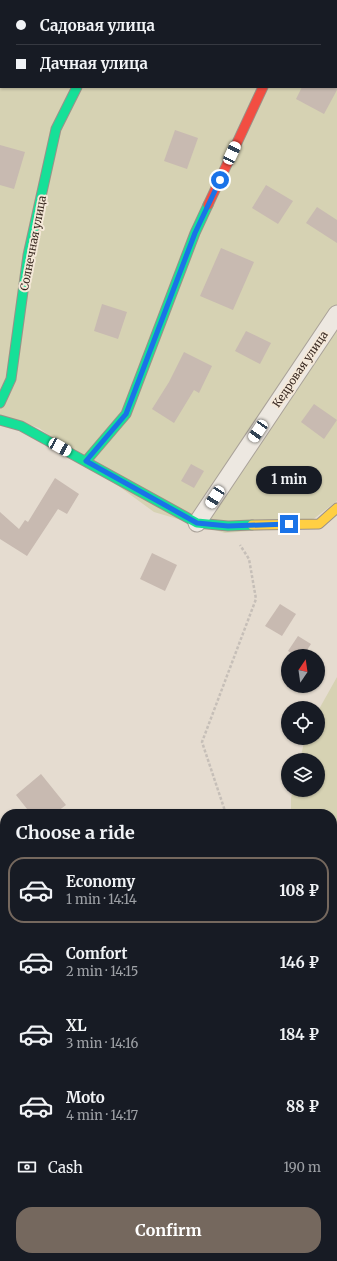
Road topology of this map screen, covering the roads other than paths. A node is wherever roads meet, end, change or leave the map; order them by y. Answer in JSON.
{"nodes":[{"id":1,"x":76,"y":88,"type":"edge"},
{"id":2,"x":263,"y":88,"type":"edge"},
{"id":3,"x":337,"y":314,"type":"edge"},
{"id":4,"x":0,"y":403,"type":"edge"},
{"id":5,"x":0,"y":420,"type":"edge"},
{"id":6,"x":86,"y":461,"type":"junction"},
{"id":7,"x":337,"y":508,"type":"edge"},
{"id":8,"x":197,"y":523,"type":"junction"}],
"edges":[{"from":1,"to":4,"type":"street","name":"Солнечная улица"},
{"from":2,"to":6,"type":"street"},
{"from":3,"to":8,"type":"street","name":"Кедровая улица"},
{"from":5,"to":6,"type":"street"},
{"from":6,"to":8,"type":"street"},
{"from":7,"to":8,"type":"street"}]}
